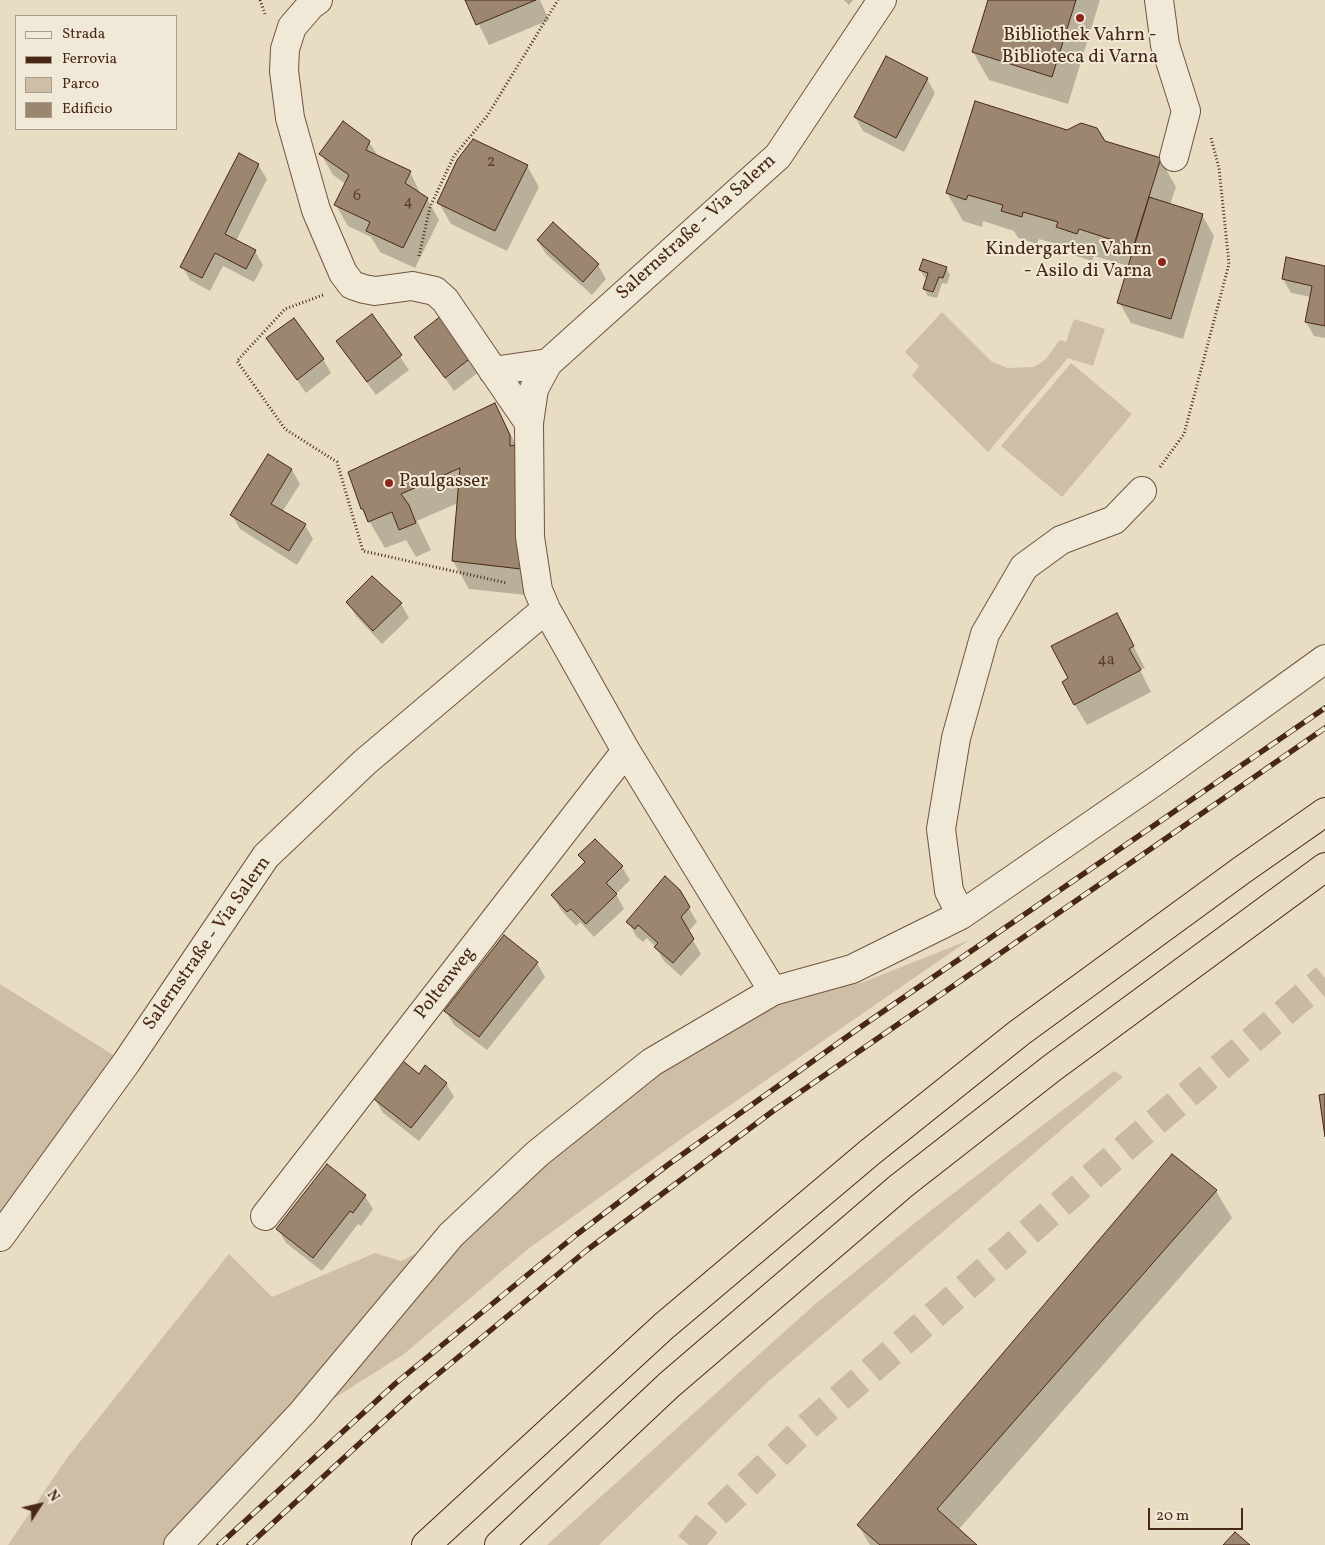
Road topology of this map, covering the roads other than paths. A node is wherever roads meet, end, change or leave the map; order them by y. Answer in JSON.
{"nodes":[{"id":1,"x":318,"y":0,"type":"edge"},
{"id":2,"x":882,"y":0,"type":"edge"},
{"id":3,"x":1159,"y":0,"type":"edge"},
{"id":4,"x":1174,"y":157,"type":"dead end"},
{"id":5,"x":548,"y":363,"type":"junction"},
{"id":6,"x":493,"y":371,"type":"junction"},
{"id":7,"x":530,"y":423,"type":"junction"},
{"id":8,"x":1142,"y":491,"type":"road end"},
{"id":9,"x":542,"y":599,"type":"junction"},
{"id":10,"x":1325,"y":659,"type":"edge"},
{"id":11,"x":626,"y":751,"type":"junction"},
{"id":12,"x":1325,"y":812,"type":"edge"},
{"id":13,"x":1325,"y":867,"type":"edge"},
{"id":14,"x":961,"y":915,"type":"junction"},
{"id":15,"x":773,"y":991,"type":"junction"},
{"id":16,"x":265,"y":1216,"type":"dead end"},
{"id":17,"x":0,"y":1237,"type":"edge"},
{"id":18,"x":178,"y":1545,"type":"edge"},
{"id":19,"x":426,"y":1545,"type":"edge"},
{"id":20,"x":499,"y":1545,"type":"edge"}],
"edges":[{"from":1,"to":6,"type":"street"},
{"from":2,"to":5,"type":"street","name":"Salernstraße - Via Salern"},
{"from":3,"to":4,"type":"street"},
{"from":5,"to":6,"type":"street"},
{"from":5,"to":7,"type":"street","name":"Salernstraße - Via Salern"},
{"from":6,"to":7,"type":"street"},
{"from":7,"to":9,"type":"street","name":"Salernstraße - Via Salern"},
{"from":8,"to":14,"type":"street"},
{"from":9,"to":11,"type":"street"},
{"from":9,"to":17,"type":"street","name":"Salernstraße - Via Salern"},
{"from":10,"to":14,"type":"street"},
{"from":11,"to":15,"type":"street"},
{"from":11,"to":16,"type":"street","name":"Poltenweg"},
{"from":12,"to":19,"type":"highway"},
{"from":13,"to":20,"type":"highway"},
{"from":14,"to":15,"type":"street"},
{"from":15,"to":18,"type":"street"}]}
